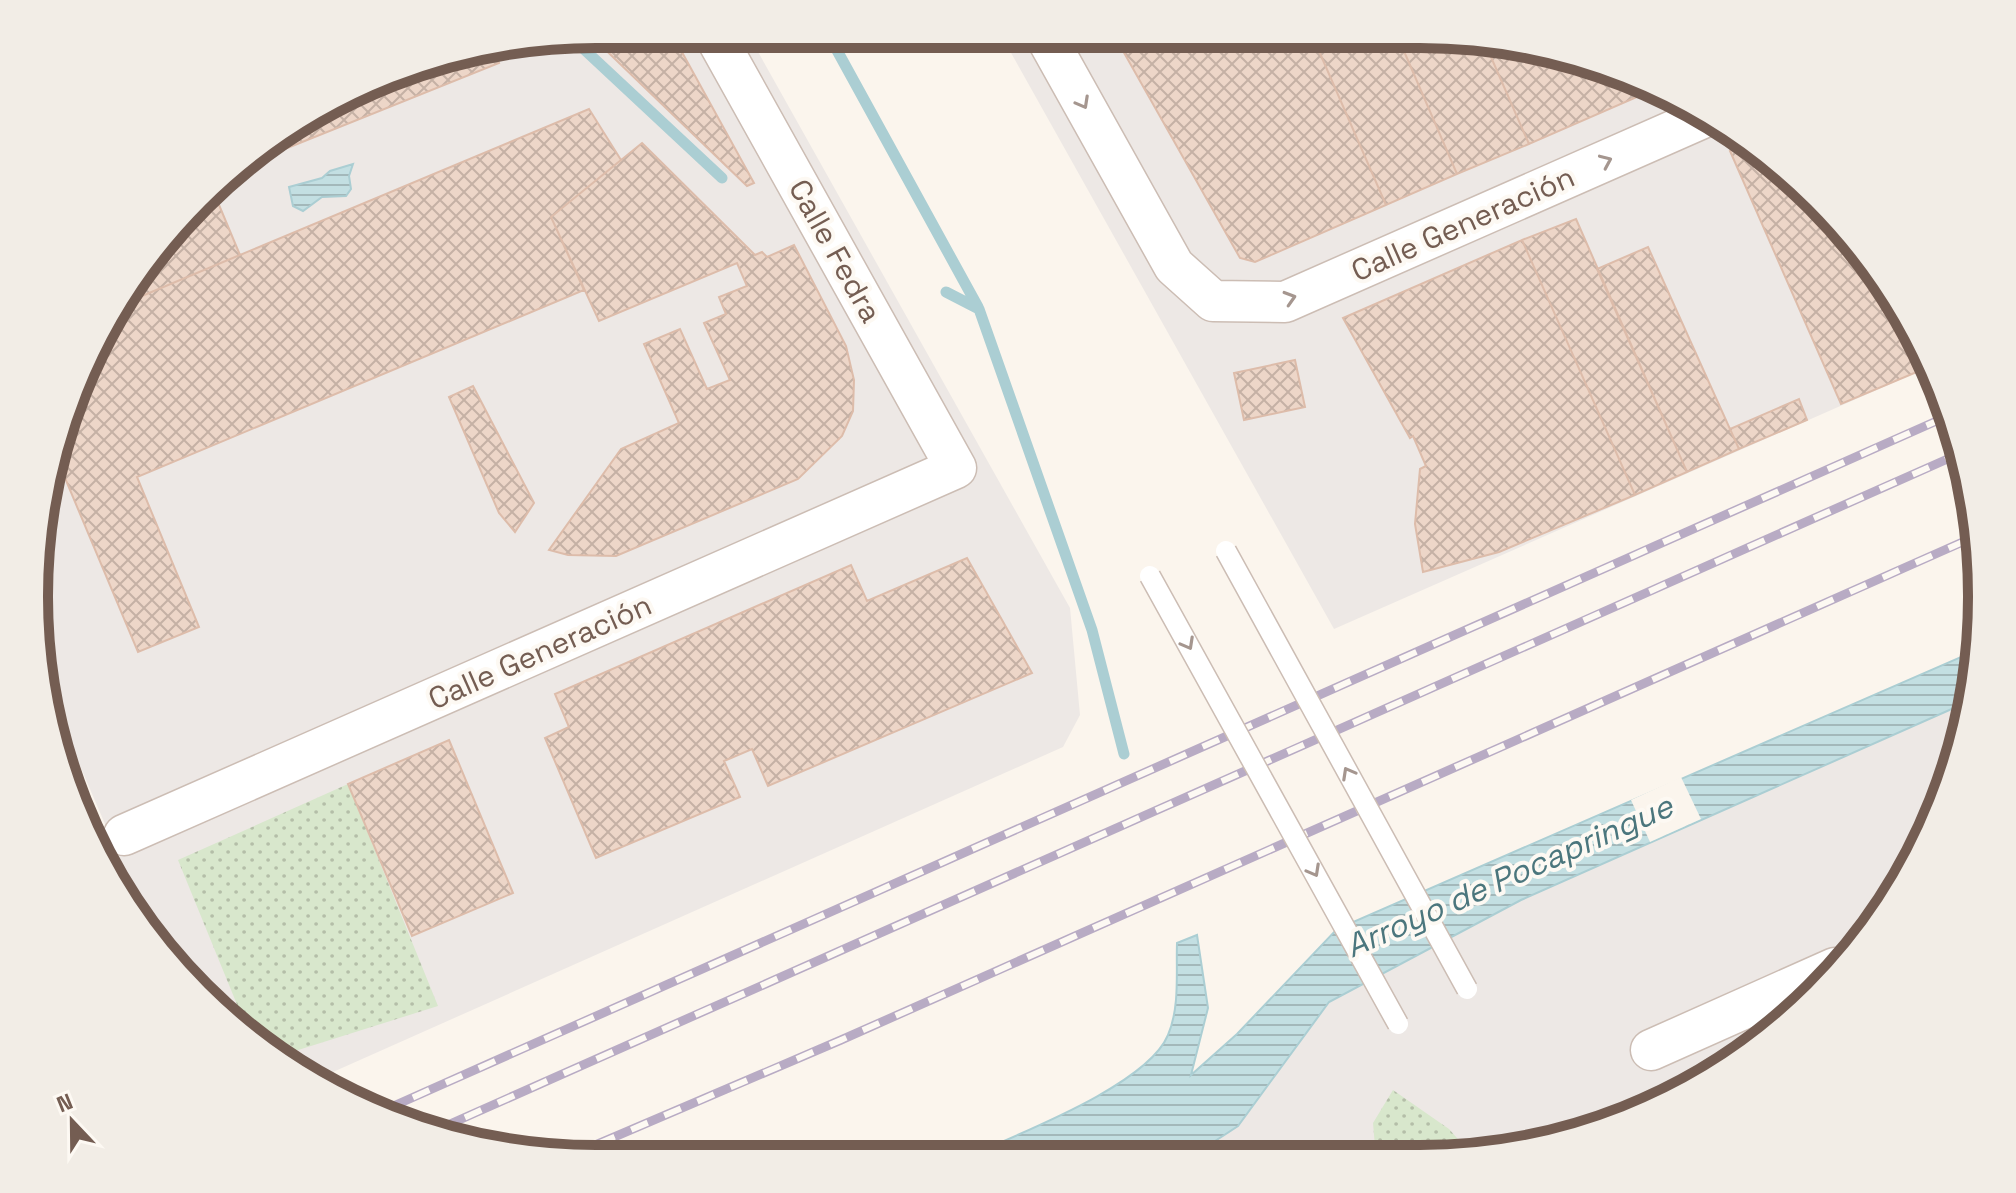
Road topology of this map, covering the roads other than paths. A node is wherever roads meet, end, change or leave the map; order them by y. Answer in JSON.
{"nodes":[{"id":1,"x":722,"y":48,"type":"edge"},
{"id":2,"x":1052,"y":48,"type":"edge"},
{"id":3,"x":1695,"y":121,"type":"edge"},
{"id":4,"x":956,"y":468,"type":"joint"},
{"id":5,"x":1226,"y":551,"type":"dead end"},
{"id":6,"x":1150,"y":576,"type":"dead end"},
{"id":7,"x":124,"y":835,"type":"dead end"},
{"id":8,"x":1813,"y":978,"type":"edge"},
{"id":9,"x":1467,"y":989,"type":"dead end"},
{"id":10,"x":1398,"y":1024,"type":"dead end"},
{"id":11,"x":1651,"y":1050,"type":"dead end"}],
"edges":[{"from":1,"to":4,"type":"street","name":"Calle Fedra"},
{"from":2,"to":3,"type":"street","name":"Calle Generación","one_way":true},
{"from":4,"to":7,"type":"street","name":"Calle Generación"},
{"from":9,"to":5,"type":"lane","one_way":true,"bridge":true},
{"from":6,"to":10,"type":"lane","one_way":true,"bridge":true},
{"from":8,"to":11,"type":"street"}]}
